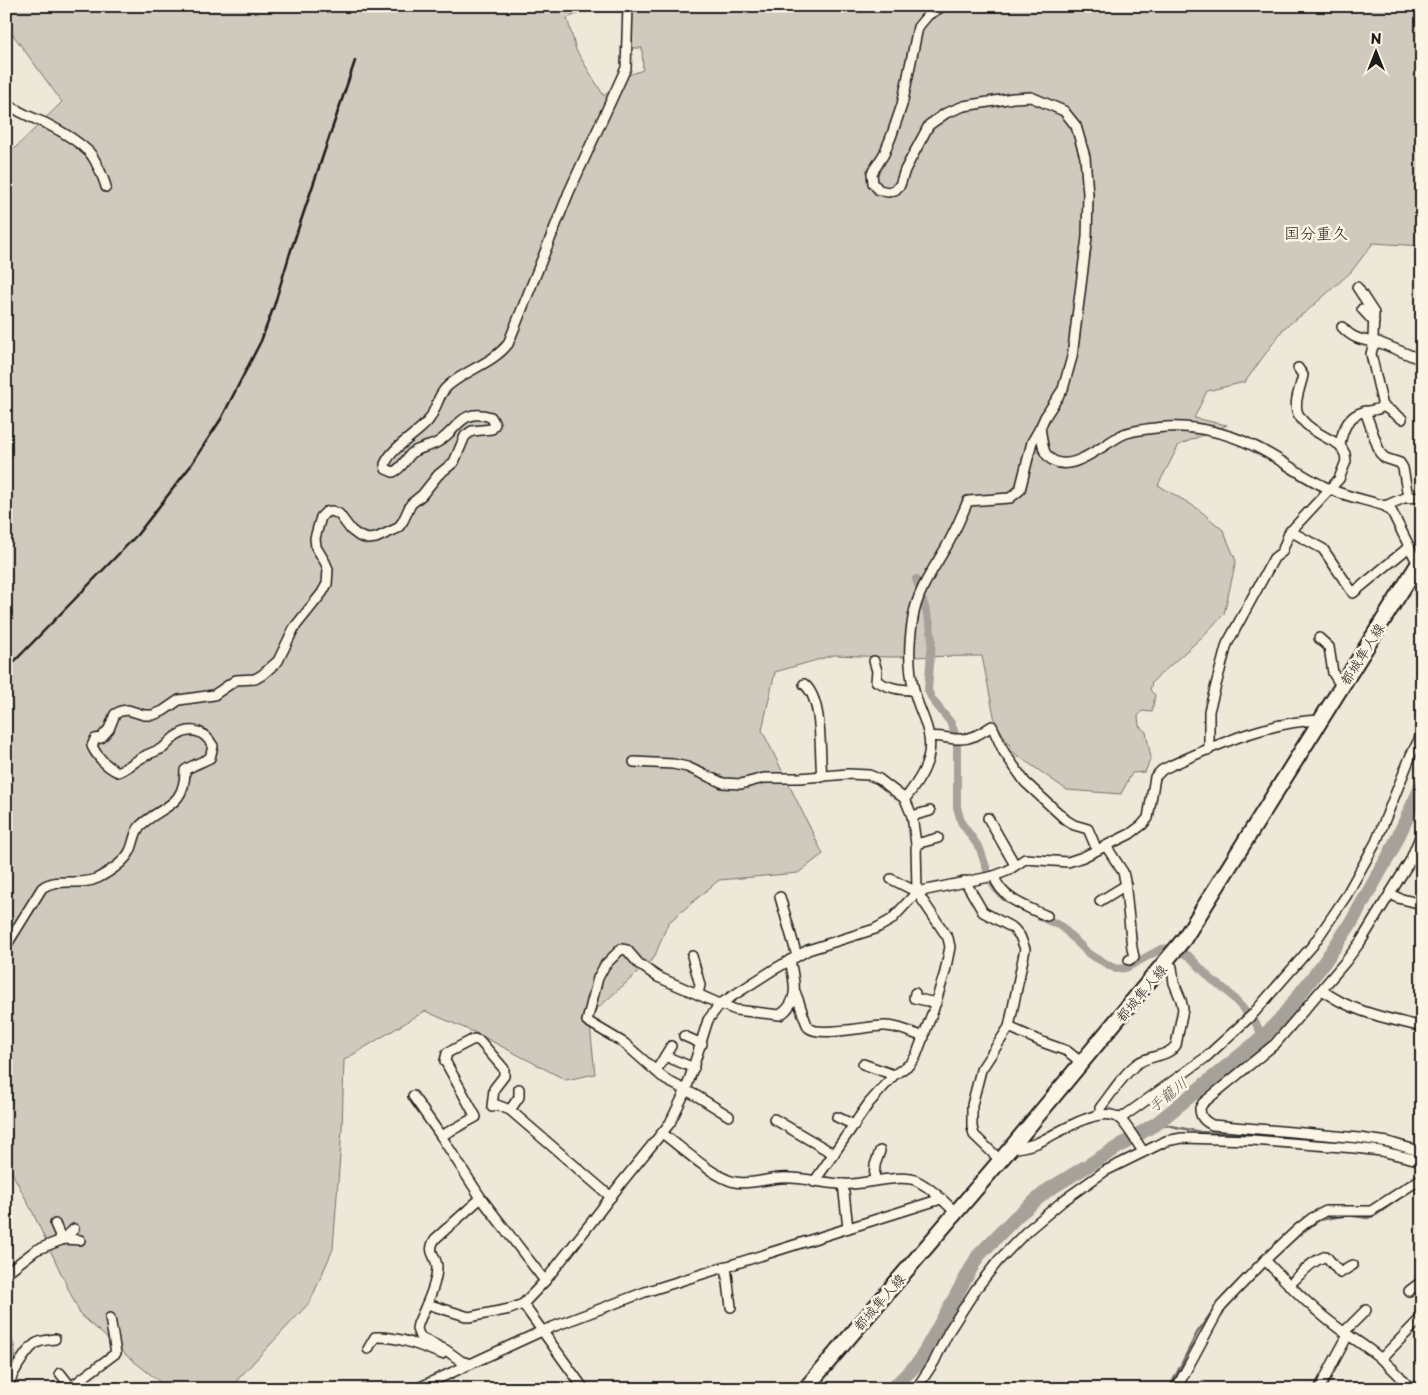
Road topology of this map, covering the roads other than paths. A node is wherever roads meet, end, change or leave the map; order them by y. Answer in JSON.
{"nodes":[{"id":1,"x":628,"y":6,"type":"edge"},
{"id":2,"x":943,"y":6,"type":"edge"},
{"id":3,"x":6,"y":103,"type":"edge"},
{"id":4,"x":106,"y":187,"type":"dead end"},
{"id":5,"x":1357,"y":288,"type":"dead end"},
{"id":6,"x":1362,"y":309,"type":"dead end"},
{"id":7,"x":1374,"y":322,"type":"junction"},
{"id":8,"x":1342,"y":327,"type":"dead end"},
{"id":9,"x":1375,"y":343,"type":"junction"},
{"id":10,"x":1422,"y":360,"type":"edge"},
{"id":11,"x":1298,"y":368,"type":"dead end"},
{"id":12,"x":1382,"y":405,"type":"junction"},
{"id":13,"x":1365,"y":412,"type":"junction"},
{"id":14,"x":1402,"y":420,"type":"dead end"},
{"id":15,"x":1040,"y":428,"type":"junction"},
{"id":16,"x":1340,"y":445,"type":"junction"},
{"id":17,"x":1331,"y":490,"type":"junction"},
{"id":18,"x":1422,"y":497,"type":"edge"},
{"id":19,"x":1408,"y":498,"type":"junction"},
{"id":20,"x":1385,"y":506,"type":"junction"},
{"id":21,"x":1290,"y":531,"type":"junction"},
{"id":22,"x":1409,"y":547,"type":"junction"},
{"id":23,"x":1420,"y":561,"type":"edge"},
{"id":24,"x":1319,"y":638,"type":"dead end"},
{"id":25,"x":874,"y":661,"type":"dead end"},
{"id":26,"x":804,"y":684,"type":"dead end"},
{"id":27,"x":1342,"y":687,"type":"junction"},
{"id":28,"x":914,"y":690,"type":"junction"},
{"id":29,"x":1322,"y":720,"type":"junction"},
{"id":30,"x":1422,"y":734,"type":"edge"},
{"id":31,"x":930,"y":737,"type":"junction"},
{"id":32,"x":1209,"y":750,"type":"junction"},
{"id":33,"x":634,"y":762,"type":"dead end"},
{"id":34,"x":822,"y":777,"type":"junction"},
{"id":35,"x":905,"y":799,"type":"junction"},
{"id":36,"x":930,"y":811,"type":"dead end"},
{"id":37,"x":912,"y":816,"type":"junction"},
{"id":38,"x":988,"y":818,"type":"dead end"},
{"id":39,"x":1422,"y":832,"type":"edge"},
{"id":40,"x":938,"y":838,"type":"dead end"},
{"id":41,"x":916,"y":844,"type":"junction"},
{"id":42,"x":1102,"y":848,"type":"junction"},
{"id":43,"x":1015,"y":865,"type":"junction"},
{"id":44,"x":994,"y":876,"type":"junction"},
{"id":45,"x":891,"y":879,"type":"dead end"},
{"id":46,"x":965,"y":881,"type":"junction"},
{"id":47,"x":1126,"y":885,"type":"junction"},
{"id":48,"x":918,"y":892,"type":"junction"},
{"id":49,"x":1390,"y":893,"type":"junction"},
{"id":50,"x":780,"y":897,"type":"dead end"},
{"id":51,"x":1100,"y":901,"type":"dead end"},
{"id":52,"x":1422,"y":904,"type":"edge"},
{"id":53,"x":1048,"y":916,"type":"dead end"},
{"id":54,"x":6,"y":946,"type":"edge"},
{"id":55,"x":692,"y":956,"type":"dead end"},
{"id":56,"x":793,"y":958,"type":"junction"},
{"id":57,"x":1129,"y":960,"type":"dead end"},
{"id":58,"x":1167,"y":962,"type":"junction"},
{"id":59,"x":1323,"y":988,"type":"junction"},
{"id":60,"x":795,"y":992,"type":"junction"},
{"id":61,"x":915,"y":993,"type":"dead end"},
{"id":62,"x":698,"y":994,"type":"junction"},
{"id":63,"x":936,"y":1003,"type":"junction"},
{"id":64,"x":720,"y":1004,"type":"junction"},
{"id":65,"x":1422,"y":1022,"type":"edge"},
{"id":66,"x":1009,"y":1027,"type":"junction"},
{"id":67,"x":1422,"y":1027,"type":"edge"},
{"id":68,"x":684,"y":1036,"type":"dead end"},
{"id":69,"x":924,"y":1037,"type":"junction"},
{"id":70,"x":702,"y":1044,"type":"junction"},
{"id":71,"x":671,"y":1046,"type":"dead end"},
{"id":72,"x":665,"y":1056,"type":"junction"},
{"id":73,"x":1082,"y":1063,"type":"junction"},
{"id":74,"x":863,"y":1064,"type":"dead end"},
{"id":75,"x":694,"y":1068,"type":"junction"},
{"id":76,"x":656,"y":1071,"type":"junction"},
{"id":77,"x":894,"y":1075,"type":"junction"},
{"id":78,"x":519,"y":1089,"type":"dead end"},
{"id":79,"x":686,"y":1090,"type":"junction"},
{"id":80,"x":413,"y":1096,"type":"dead end"},
{"id":81,"x":492,"y":1107,"type":"junction"},
{"id":82,"x":510,"y":1110,"type":"junction"},
{"id":83,"x":1100,"y":1115,"type":"junction"},
{"id":84,"x":729,"y":1116,"type":"dead end"},
{"id":85,"x":476,"y":1117,"type":"junction"},
{"id":86,"x":837,"y":1117,"type":"dead end"},
{"id":87,"x":774,"y":1119,"type":"dead end"},
{"id":88,"x":1120,"y":1119,"type":"junction"},
{"id":89,"x":854,"y":1125,"type":"junction"},
{"id":90,"x":662,"y":1134,"type":"junction"},
{"id":91,"x":441,"y":1136,"type":"junction"},
{"id":92,"x":1010,"y":1149,"type":"junction"},
{"id":93,"x":880,"y":1151,"type":"dead end"},
{"id":94,"x":1143,"y":1151,"type":"junction"},
{"id":95,"x":1422,"y":1152,"type":"edge"},
{"id":96,"x":834,"y":1154,"type":"junction"},
{"id":97,"x":1000,"y":1160,"type":"junction"},
{"id":98,"x":1422,"y":1161,"type":"edge"},
{"id":99,"x":1422,"y":1178,"type":"edge"},
{"id":100,"x":814,"y":1182,"type":"junction"},
{"id":101,"x":874,"y":1182,"type":"junction"},
{"id":102,"x":843,"y":1184,"type":"junction"},
{"id":103,"x":611,"y":1197,"type":"junction"},
{"id":104,"x":481,"y":1198,"type":"junction"},
{"id":105,"x":941,"y":1199,"type":"junction"},
{"id":106,"x":955,"y":1212,"type":"junction"},
{"id":107,"x":55,"y":1224,"type":"dead end"},
{"id":108,"x":848,"y":1228,"type":"junction"},
{"id":109,"x":74,"y":1229,"type":"dead end"},
{"id":110,"x":63,"y":1239,"type":"junction"},
{"id":111,"x":80,"y":1240,"type":"dead end"},
{"id":112,"x":1265,"y":1260,"type":"junction"},
{"id":113,"x":1354,"y":1265,"type":"dead end"},
{"id":114,"x":726,"y":1266,"type":"junction"},
{"id":115,"x":6,"y":1273,"type":"edge"},
{"id":116,"x":545,"y":1281,"type":"junction"},
{"id":117,"x":1422,"y":1282,"type":"edge"},
{"id":118,"x":1289,"y":1285,"type":"junction"},
{"id":119,"x":1409,"y":1291,"type":"dead end"},
{"id":120,"x":427,"y":1304,"type":"junction"},
{"id":121,"x":522,"y":1304,"type":"junction"},
{"id":122,"x":731,"y":1307,"type":"dead end"},
{"id":123,"x":1366,"y":1310,"type":"dead end"},
{"id":124,"x":1422,"y":1317,"type":"edge"},
{"id":125,"x":110,"y":1318,"type":"dead end"},
{"id":126,"x":542,"y":1331,"type":"junction"},
{"id":127,"x":1346,"y":1334,"type":"junction"},
{"id":128,"x":55,"y":1339,"type":"dead end"},
{"id":129,"x":368,"y":1349,"type":"dead end"},
{"id":130,"x":1382,"y":1359,"type":"junction"},
{"id":131,"x":461,"y":1360,"type":"junction"},
{"id":132,"x":471,"y":1364,"type":"junction"},
{"id":133,"x":60,"y":1373,"type":"dead end"},
{"id":134,"x":70,"y":1388,"type":"edge"},
{"id":135,"x":8,"y":1389,"type":"edge"},
{"id":136,"x":416,"y":1389,"type":"edge"},
{"id":137,"x":584,"y":1389,"type":"edge"},
{"id":138,"x":805,"y":1389,"type":"edge"},
{"id":139,"x":916,"y":1389,"type":"edge"},
{"id":140,"x":1176,"y":1389,"type":"edge"},
{"id":141,"x":1319,"y":1389,"type":"edge"},
{"id":142,"x":1410,"y":1389,"type":"edge"}],
"edges":[{"from":1,"to":54,"type":"street"},
{"from":2,"to":15,"type":"street"},
{"from":3,"to":4,"type":"street"},
{"from":5,"to":7,"type":"street"},
{"from":6,"to":7,"type":"street"},
{"from":7,"to":9,"type":"street"},
{"from":8,"to":9,"type":"street"},
{"from":9,"to":10,"type":"street"},
{"from":9,"to":12,"type":"street"},
{"from":11,"to":16,"type":"street"},
{"from":12,"to":13,"type":"street"},
{"from":12,"to":14,"type":"street"},
{"from":13,"to":16,"type":"street"},
{"from":13,"to":19,"type":"street"},
{"from":15,"to":17,"type":"street"},
{"from":15,"to":28,"type":"street"},
{"from":16,"to":17,"type":"street"},
{"from":17,"to":20,"type":"street"},
{"from":17,"to":21,"type":"street"},
{"from":18,"to":19,"type":"street"},
{"from":19,"to":20,"type":"street"},
{"from":20,"to":22,"type":"street"},
{"from":21,"to":22,"type":"street"},
{"from":21,"to":32,"type":"street"},
{"from":22,"to":23,"type":"street"},
{"from":23,"to":27,"type":"main road","name":"都城隼人線"},
{"from":24,"to":27,"type":"street"},
{"from":25,"to":28,"type":"street"},
{"from":26,"to":34,"type":"street"},
{"from":27,"to":29,"type":"main road","name":"都城隼人線"},
{"from":28,"to":31,"type":"street"},
{"from":29,"to":32,"type":"street"},
{"from":29,"to":58,"type":"main road","name":"都城隼人線"},
{"from":30,"to":88,"type":"street"},
{"from":31,"to":35,"type":"street"},
{"from":31,"to":42,"type":"street"},
{"from":32,"to":42,"type":"street"},
{"from":33,"to":34,"type":"street"},
{"from":34,"to":35,"type":"street"},
{"from":35,"to":37,"type":"street"},
{"from":36,"to":37,"type":"street"},
{"from":37,"to":41,"type":"street"},
{"from":38,"to":43,"type":"street"},
{"from":39,"to":49,"type":"street"},
{"from":40,"to":41,"type":"street"},
{"from":41,"to":48,"type":"street"},
{"from":42,"to":43,"type":"street"},
{"from":42,"to":47,"type":"street"},
{"from":43,"to":44,"type":"street"},
{"from":44,"to":46,"type":"street"},
{"from":44,"to":53,"type":"street"},
{"from":45,"to":48,"type":"street"},
{"from":46,"to":48,"type":"street"},
{"from":46,"to":66,"type":"street"},
{"from":47,"to":51,"type":"street"},
{"from":47,"to":57,"type":"street"},
{"from":48,"to":56,"type":"street"},
{"from":48,"to":63,"type":"street"},
{"from":49,"to":52,"type":"street"},
{"from":49,"to":59,"type":"street"},
{"from":50,"to":56,"type":"street"},
{"from":55,"to":62,"type":"street"},
{"from":56,"to":60,"type":"street"},
{"from":56,"to":64,"type":"street"},
{"from":58,"to":73,"type":"main road","name":"都城隼人線"},
{"from":58,"to":83,"type":"street"},
{"from":59,"to":65,"type":"street"},
{"from":59,"to":67,"type":"street"},
{"from":59,"to":95,"type":"street"},
{"from":60,"to":64,"type":"street"},
{"from":60,"to":69,"type":"street"},
{"from":61,"to":63,"type":"street"},
{"from":62,"to":64,"type":"street"},
{"from":62,"to":76,"type":"street"},
{"from":63,"to":69,"type":"street"},
{"from":64,"to":70,"type":"street"},
{"from":66,"to":73,"type":"street"},
{"from":66,"to":97,"type":"street"},
{"from":68,"to":70,"type":"street"},
{"from":69,"to":77,"type":"street"},
{"from":70,"to":75,"type":"street"},
{"from":71,"to":72,"type":"street"},
{"from":72,"to":75,"type":"street"},
{"from":72,"to":76,"type":"street"},
{"from":73,"to":92,"type":"main road","name":"都城隼人線"},
{"from":74,"to":77,"type":"street"},
{"from":75,"to":79,"type":"street"},
{"from":76,"to":79,"type":"street"},
{"from":77,"to":89,"type":"street"},
{"from":78,"to":82,"type":"street"},
{"from":79,"to":84,"type":"street"},
{"from":79,"to":90,"type":"street"},
{"from":80,"to":91,"type":"street"},
{"from":81,"to":82,"type":"street"},
{"from":81,"to":85,"type":"street"},
{"from":81,"to":85,"type":"street"},
{"from":82,"to":103,"type":"street"},
{"from":83,"to":88,"type":"street"},
{"from":83,"to":92,"type":"street"},
{"from":85,"to":91,"type":"street"},
{"from":86,"to":89,"type":"street"},
{"from":87,"to":96,"type":"street"},
{"from":88,"to":94,"type":"street"},
{"from":89,"to":96,"type":"street"},
{"from":90,"to":100,"type":"street"},
{"from":90,"to":103,"type":"street"},
{"from":91,"to":104,"type":"street"},
{"from":92,"to":97,"type":"main road","name":"都城隼人線"},
{"from":93,"to":101,"type":"street"},
{"from":94,"to":98,"type":"street"},
{"from":94,"to":139,"type":"street"},
{"from":96,"to":100,"type":"street"},
{"from":97,"to":106,"type":"main road","name":"都城隼人線"},
{"from":99,"to":112,"type":"street"},
{"from":100,"to":102,"type":"street"},
{"from":101,"to":102,"type":"street"},
{"from":101,"to":105,"type":"street"},
{"from":102,"to":108,"type":"street"},
{"from":103,"to":116,"type":"street"},
{"from":104,"to":116,"type":"street"},
{"from":104,"to":120,"type":"street"},
{"from":105,"to":106,"type":"street"},
{"from":105,"to":108,"type":"street"},
{"from":106,"to":138,"type":"main road","name":"都城隼人線"},
{"from":107,"to":110,"type":"street"},
{"from":108,"to":114,"type":"street"},
{"from":109,"to":110,"type":"street"},
{"from":110,"to":111,"type":"street"},
{"from":110,"to":115,"type":"street"},
{"from":112,"to":118,"type":"street"},
{"from":112,"to":140,"type":"street"},
{"from":113,"to":118,"type":"street"},
{"from":114,"to":122,"type":"street"},
{"from":114,"to":126,"type":"street"},
{"from":116,"to":121,"type":"street"},
{"from":117,"to":119,"type":"street"},
{"from":118,"to":127,"type":"street"},
{"from":120,"to":121,"type":"street"},
{"from":120,"to":131,"type":"street"},
{"from":121,"to":126,"type":"street"},
{"from":123,"to":127,"type":"street"},
{"from":124,"to":130,"type":"street"},
{"from":125,"to":134,"type":"street"},
{"from":126,"to":132,"type":"street"},
{"from":126,"to":137,"type":"street"},
{"from":127,"to":130,"type":"street"},
{"from":127,"to":141,"type":"street"},
{"from":128,"to":135,"type":"street"},
{"from":129,"to":131,"type":"street"},
{"from":130,"to":142,"type":"street"},
{"from":131,"to":132,"type":"street"},
{"from":132,"to":136,"type":"street"},
{"from":133,"to":134,"type":"street"}]}
